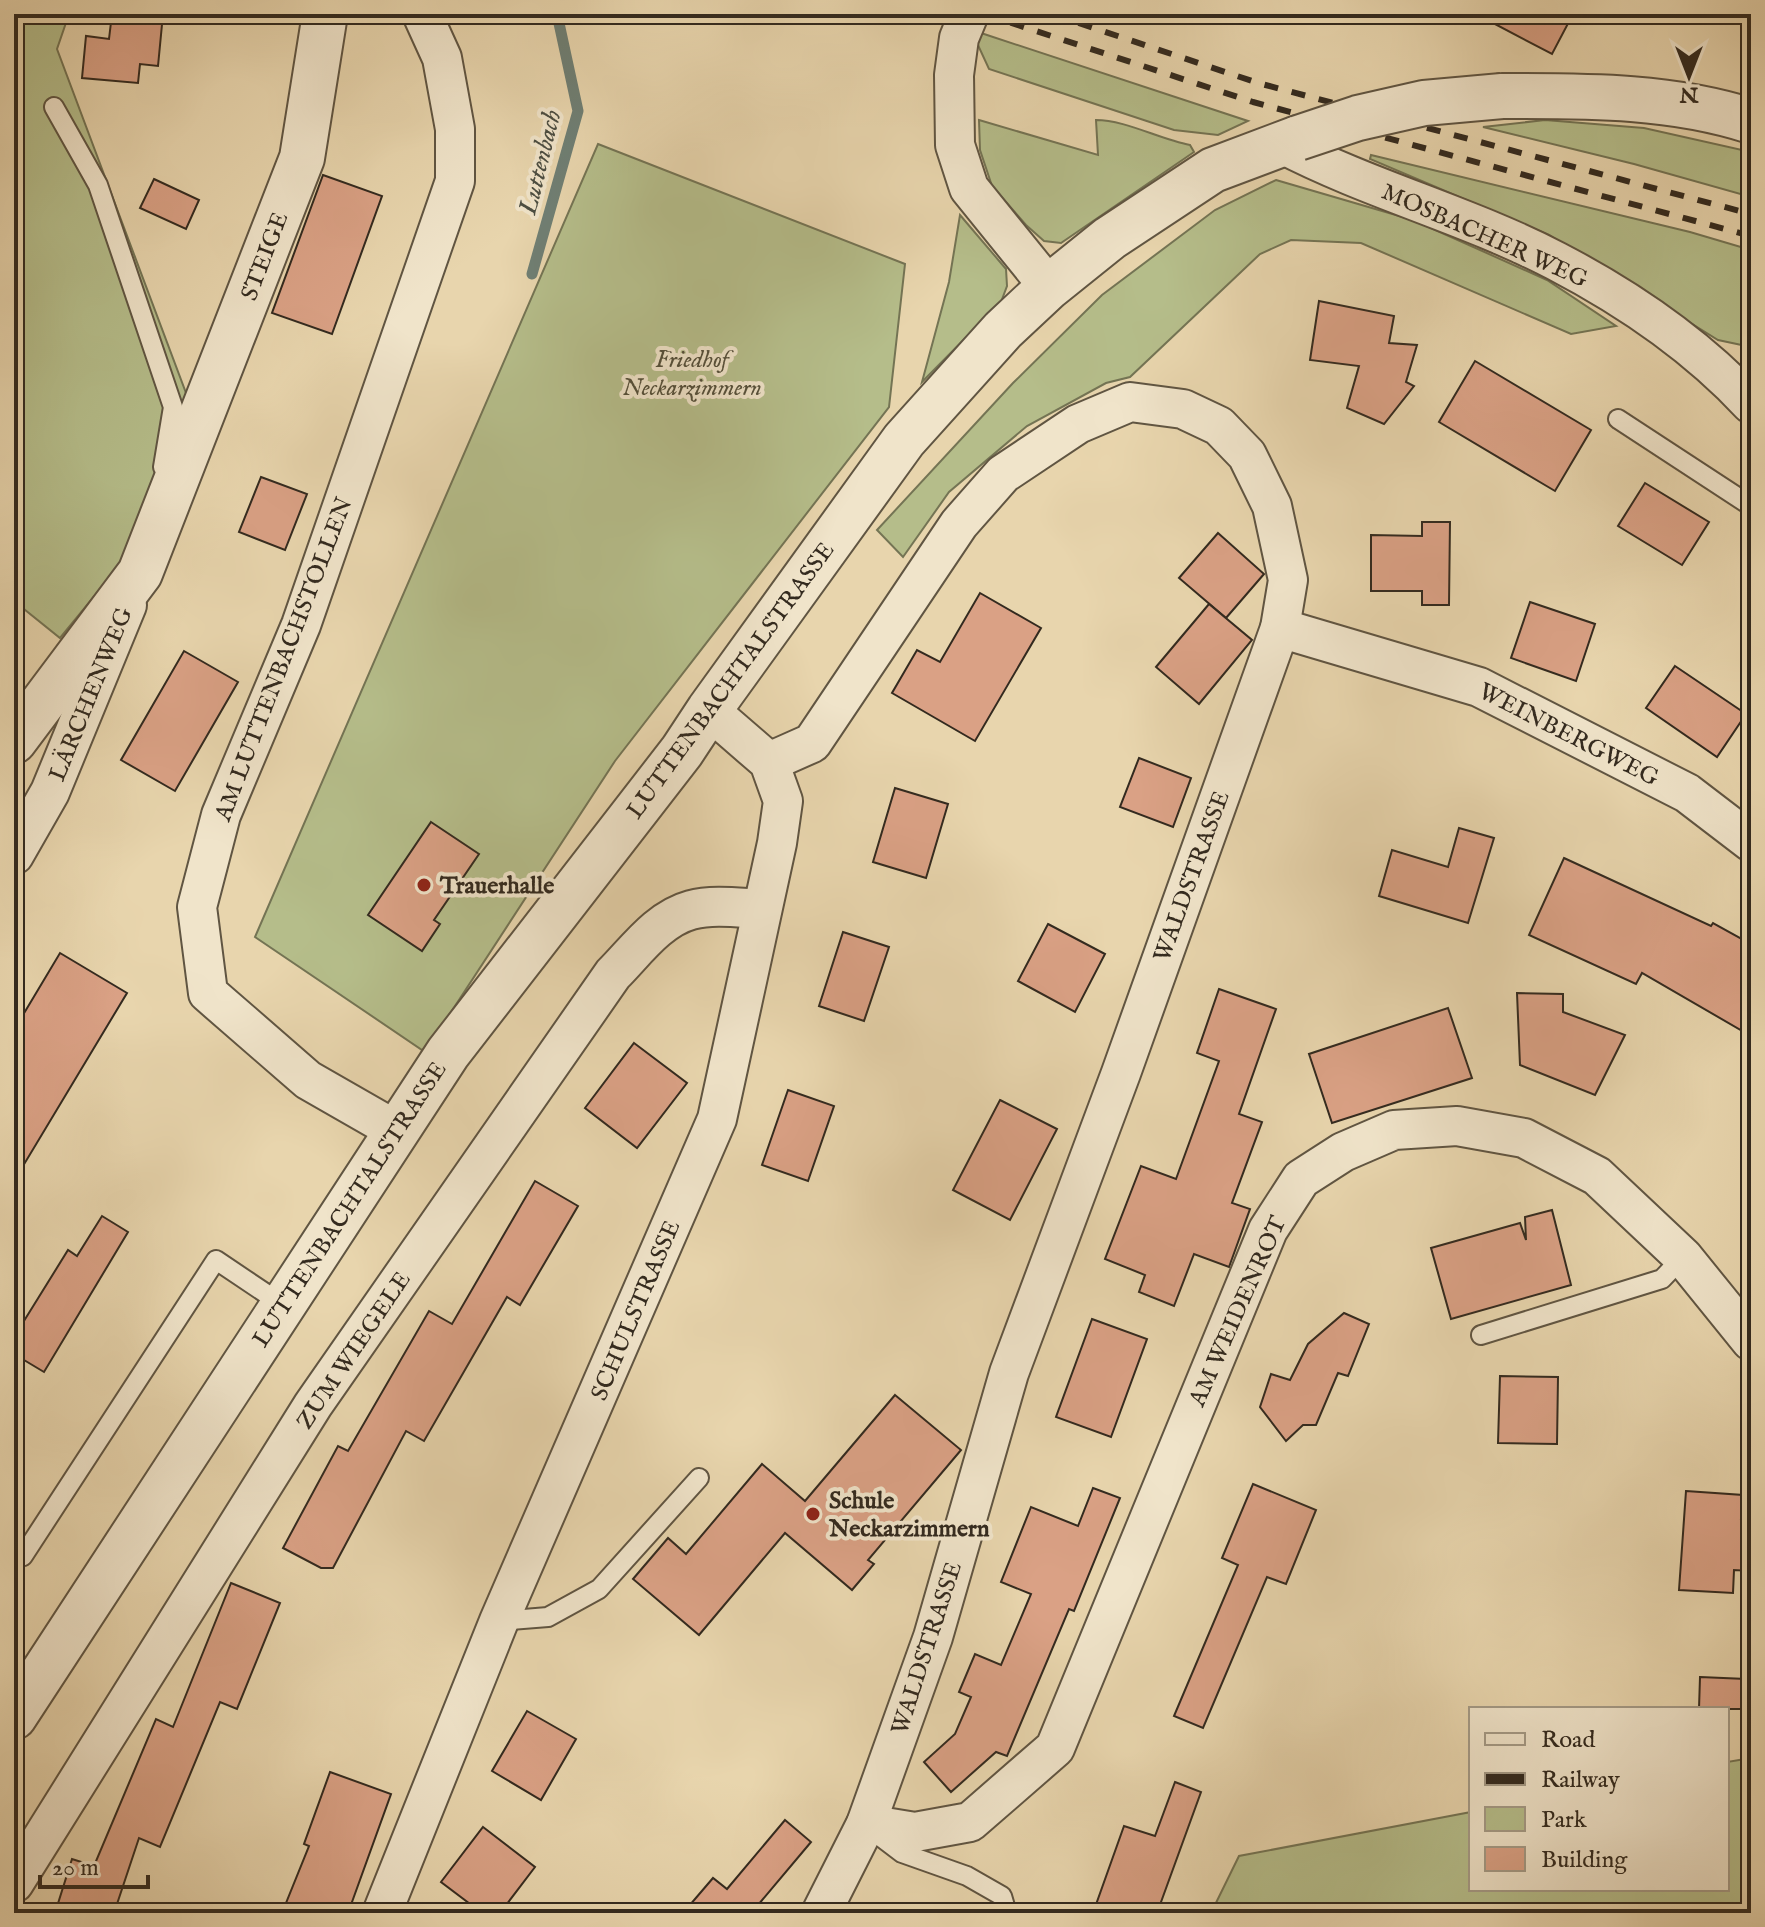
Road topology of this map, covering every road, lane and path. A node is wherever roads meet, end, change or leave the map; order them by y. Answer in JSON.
{"nodes":[{"id":1,"x":325,"y":14,"type":"edge"},
{"id":2,"x":422,"y":14,"type":"edge"},
{"id":3,"x":964,"y":26,"type":"edge"},
{"id":4,"x":54,"y":107,"type":"dead end"},
{"id":5,"x":1751,"y":121,"type":"edge"},
{"id":6,"x":1290,"y":141,"type":"junction"},
{"id":7,"x":1049,"y":287,"type":"junction"},
{"id":8,"x":1751,"y":404,"type":"edge"},
{"id":9,"x":1618,"y":419,"type":"dead end"},
{"id":10,"x":174,"y":491,"type":"junction"},
{"id":11,"x":1751,"y":506,"type":"edge"},
{"id":12,"x":140,"y":573,"type":"junction"},
{"id":13,"x":1280,"y":628,"type":"junction"},
{"id":14,"x":709,"y":710,"type":"junction"},
{"id":15,"x":14,"y":741,"type":"edge"},
{"id":16,"x":769,"y":762,"type":"junction"},
{"id":17,"x":1751,"y":842,"type":"edge"},
{"id":18,"x":14,"y":855,"type":"edge"},
{"id":19,"x":762,"y":909,"type":"junction"},
{"id":20,"x":397,"y":1131,"type":"junction"},
{"id":21,"x":1683,"y":1257,"type":"junction"},
{"id":22,"x":283,"y":1305,"type":"junction"},
{"id":23,"x":1481,"y":1335,"type":"dead end"},
{"id":24,"x":1751,"y":1341,"type":"edge"},
{"id":25,"x":699,"y":1478,"type":"dead end"},
{"id":26,"x":14,"y":1554,"type":"edge"},
{"id":27,"x":499,"y":1621,"type":"junction"},
{"id":28,"x":14,"y":1717,"type":"edge"},
{"id":29,"x":866,"y":1824,"type":"junction"},
{"id":30,"x":14,"y":1883,"type":"edge"},
{"id":31,"x":382,"y":1913,"type":"edge"},
{"id":32,"x":821,"y":1913,"type":"edge"},
{"id":33,"x":1007,"y":1913,"type":"edge"}],
"edges":[{"from":1,"to":10,"type":"street","name":"STEIGE"},
{"from":2,"to":20,"type":"street","name":"AM LUTTENBACHSTOLLEN"},
{"from":3,"to":7,"type":"street"},
{"from":4,"to":10,"type":"lane"},
{"from":5,"to":6,"type":"street","name":"LUTTENBACHTALSTRASSE","bridge":true},
{"from":6,"to":7,"type":"street","name":"LUTTENBACHTALSTRASSE"},
{"from":6,"to":8,"type":"street","name":"MOSBACHER WEG"},
{"from":7,"to":14,"type":"street","name":"LUTTENBACHTALSTRASSE"},
{"from":9,"to":11,"type":"lane"},
{"from":10,"to":12,"type":"street","name":"STEIGE"},
{"from":12,"to":15,"type":"street","name":"STEIGE"},
{"from":12,"to":18,"type":"street","name":"LÄRCHENWEG"},
{"from":13,"to":16,"type":"street","name":"WALDSTRASSE"},
{"from":13,"to":17,"type":"street","name":"WEINBERGWEG"},
{"from":13,"to":29,"type":"street","name":"WALDSTRASSE"},
{"from":14,"to":16,"type":"street","name":"SCHULSTRASSE"},
{"from":14,"to":20,"type":"street","name":"LUTTENBACHTALSTRASSE"},
{"from":16,"to":19,"type":"street","name":"SCHULSTRASSE"},
{"from":19,"to":27,"type":"street","name":"SCHULSTRASSE"},
{"from":19,"to":30,"type":"street","name":"ZUM WIEGELE"},
{"from":20,"to":22,"type":"street","name":"LUTTENBACHTALSTRASSE"},
{"from":21,"to":23,"type":"lane"},
{"from":21,"to":24,"type":"street","name":"AM WEIDENROT"},
{"from":21,"to":29,"type":"street","name":"AM WEIDENROT"},
{"from":22,"to":26,"type":"lane"},
{"from":22,"to":28,"type":"street","name":"LUTTENBACHTALSTRASSE"},
{"from":25,"to":27,"type":"lane"},
{"from":27,"to":31,"type":"street","name":"SCHULSTRASSE"},
{"from":29,"to":32,"type":"street","name":"WALDSTRASSE"},
{"from":29,"to":33,"type":"lane"}]}
